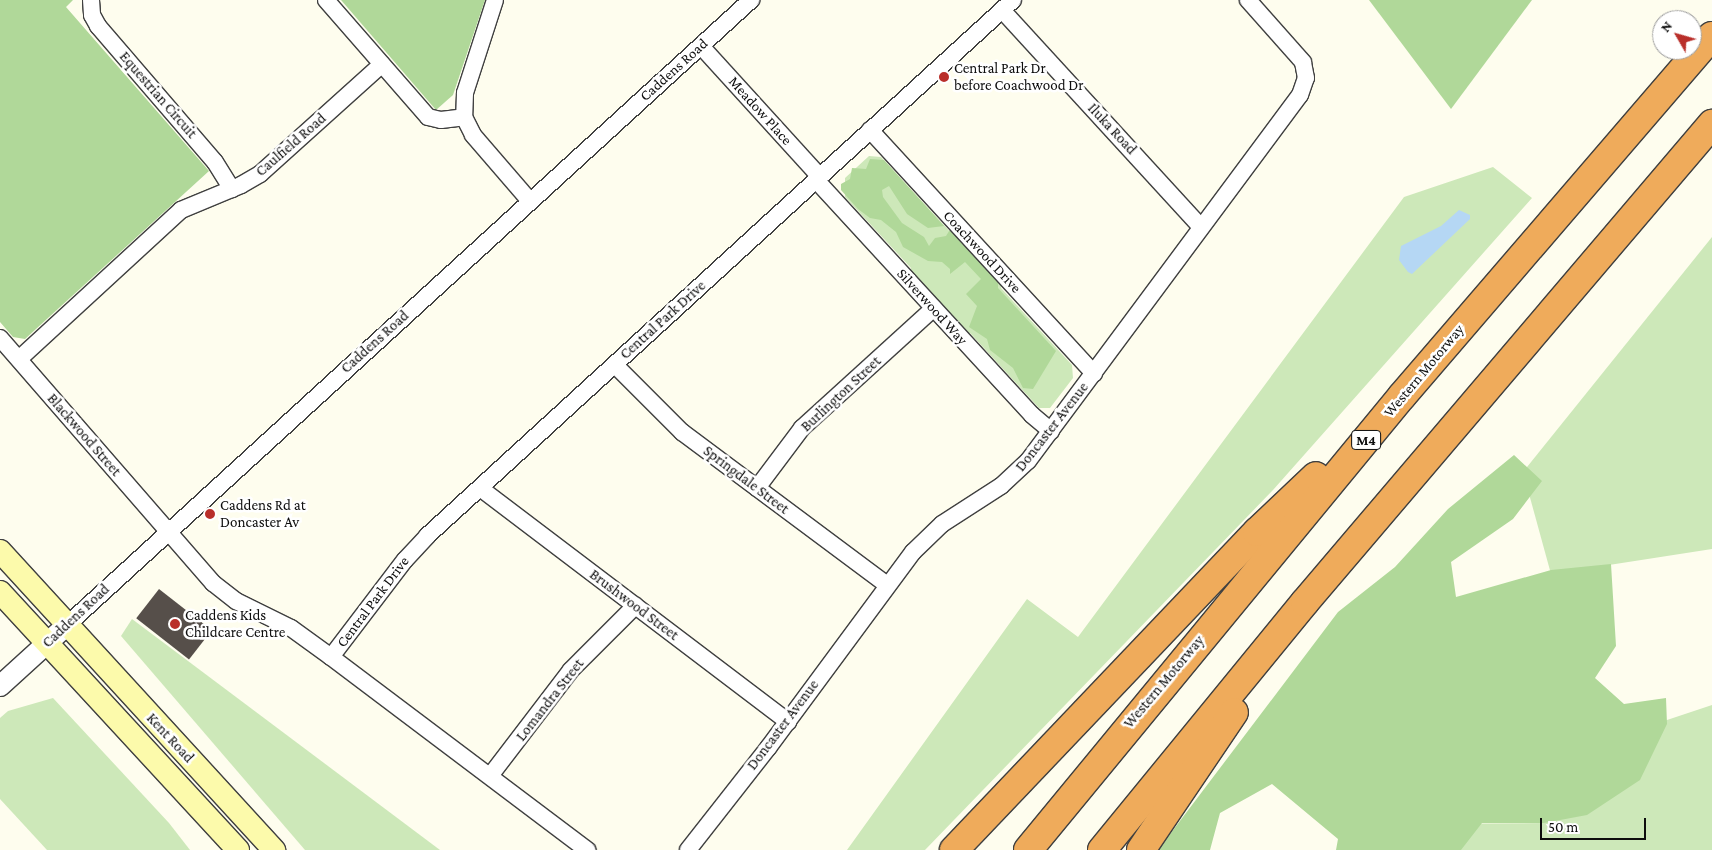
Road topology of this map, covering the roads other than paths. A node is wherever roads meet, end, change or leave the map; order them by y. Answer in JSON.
{"nodes":[{"id":1,"x":91,"y":0,"type":"edge"},
{"id":2,"x":326,"y":0,"type":"edge"},
{"id":3,"x":495,"y":0,"type":"edge"},
{"id":4,"x":751,"y":0,"type":"edge"},
{"id":5,"x":1248,"y":0,"type":"edge"},
{"id":6,"x":1008,"y":5,"type":"edge"},
{"id":7,"x":1712,"y":36,"type":"edge"},
{"id":8,"x":701,"y":46,"type":"junction"},
{"id":9,"x":382,"y":64,"type":"junction"},
{"id":10,"x":464,"y":117,"type":"junction"},
{"id":11,"x":1712,"y":124,"type":"edge"},
{"id":12,"x":870,"y":130,"type":"junction"},
{"id":13,"x":818,"y":178,"type":"junction"},
{"id":14,"x":232,"y":189,"type":"junction"},
{"id":15,"x":530,"y":201,"type":"junction"},
{"id":16,"x":1201,"y":227,"type":"junction"},
{"id":17,"x":934,"y":308,"type":"junction"},
{"id":18,"x":0,"y":338,"type":"edge"},
{"id":19,"x":18,"y":359,"type":"junction"},
{"id":20,"x":615,"y":364,"type":"junction"},
{"id":21,"x":1094,"y":374,"type":"junction"},
{"id":22,"x":1402,"y":396,"type":"junction"},
{"id":23,"x":1051,"y":431,"type":"junction"},
{"id":24,"x":480,"y":488,"type":"junction"},
{"id":25,"x":757,"y":488,"type":"junction"},
{"id":26,"x":167,"y":532,"type":"junction"},
{"id":27,"x":0,"y":551,"type":"edge"},
{"id":28,"x":886,"y":584,"type":"junction"},
{"id":29,"x":0,"y":592,"type":"edge"},
{"id":30,"x":1305,"y":602,"type":"junction"},
{"id":31,"x":635,"y":606,"type":"junction"},
{"id":32,"x":67,"y":625,"type":"junction"},
{"id":33,"x":47,"y":643,"type":"junction"},
{"id":34,"x":331,"y":657,"type":"junction"},
{"id":35,"x":0,"y":686,"type":"edge"},
{"id":36,"x":788,"y":722,"type":"junction"},
{"id":37,"x":490,"y":776,"type":"junction"},
{"id":38,"x":238,"y":850,"type":"edge"},
{"id":39,"x":274,"y":850,"type":"edge"},
{"id":40,"x":587,"y":850,"type":"edge"},
{"id":41,"x":688,"y":850,"type":"edge"},
{"id":42,"x":954,"y":850,"type":"edge"},
{"id":43,"x":1028,"y":850,"type":"edge"},
{"id":44,"x":1102,"y":850,"type":"edge"},
{"id":45,"x":1142,"y":850,"type":"edge"}],
"edges":[{"from":1,"to":14,"type":"street","name":"Equestrian Circuit"},
{"from":2,"to":9,"type":"street"},
{"from":3,"to":10,"type":"street"},
{"from":4,"to":8,"type":"street","name":"Caddens Road"},
{"from":5,"to":16,"type":"street","name":"Doncaster Avenue"},
{"from":6,"to":12,"type":"street","name":"Central Park Drive"},
{"from":6,"to":16,"type":"street","name":"Iluka Road"},
{"from":7,"to":22,"type":"highway","name":"Western Motorway","number":"M4"},
{"from":8,"to":13,"type":"street","name":"Meadow Place"},
{"from":8,"to":15,"type":"street","name":"Caddens Road"},
{"from":9,"to":10,"type":"street"},
{"from":9,"to":14,"type":"street","name":"Caulfield Road"},
{"from":10,"to":15,"type":"street"},
{"from":11,"to":30,"type":"highway"},
{"from":12,"to":13,"type":"street","name":"Central Park Drive"},
{"from":12,"to":21,"type":"street","name":"Coachwood Drive"},
{"from":13,"to":17,"type":"street","name":"Silverwood Way"},
{"from":13,"to":20,"type":"street","name":"Central Park Drive"},
{"from":14,"to":19,"type":"street","name":"Caulfield Road"},
{"from":15,"to":26,"type":"street","name":"Caddens Road"},
{"from":16,"to":21,"type":"street","name":"Doncaster Avenue"},
{"from":17,"to":23,"type":"street","name":"Silverwood Way"},
{"from":17,"to":25,"type":"street","name":"Burlington Street"},
{"from":18,"to":19,"type":"street","name":"Blackwood Street"},
{"from":19,"to":26,"type":"street","name":"Blackwood Street"},
{"from":20,"to":24,"type":"street","name":"Central Park Drive"},
{"from":20,"to":25,"type":"street","name":"Springdale Street"},
{"from":21,"to":23,"type":"street","name":"Doncaster Avenue"},
{"from":22,"to":42,"type":"highway"},
{"from":22,"to":43,"type":"highway","name":"Western Motorway","number":"M4"},
{"from":23,"to":28,"type":"street","name":"Doncaster Avenue"},
{"from":24,"to":31,"type":"street","name":"Brushwood Street"},
{"from":24,"to":34,"type":"street","name":"Central Park Drive"},
{"from":25,"to":28,"type":"street","name":"Springdale Street"},
{"from":26,"to":32,"type":"street","name":"Caddens Road"},
{"from":26,"to":34,"type":"street"},
{"from":27,"to":32,"type":"main road","name":"Kent Road"},
{"from":28,"to":36,"type":"street","name":"Doncaster Avenue"},
{"from":29,"to":33,"type":"main road","name":"Kent Road"},
{"from":30,"to":44,"type":"highway"},
{"from":30,"to":45,"type":"highway"},
{"from":31,"to":36,"type":"street","name":"Brushwood Street"},
{"from":31,"to":37,"type":"street","name":"Lomandra Street"},
{"from":32,"to":33,"type":"street","name":"Caddens Road"},
{"from":32,"to":39,"type":"main road","name":"Kent Road"},
{"from":33,"to":35,"type":"street","name":"Caddens Road"},
{"from":33,"to":38,"type":"main road","name":"Kent Road"},
{"from":34,"to":37,"type":"street"},
{"from":36,"to":41,"type":"street","name":"Doncaster Avenue"},
{"from":37,"to":40,"type":"street"}]}
